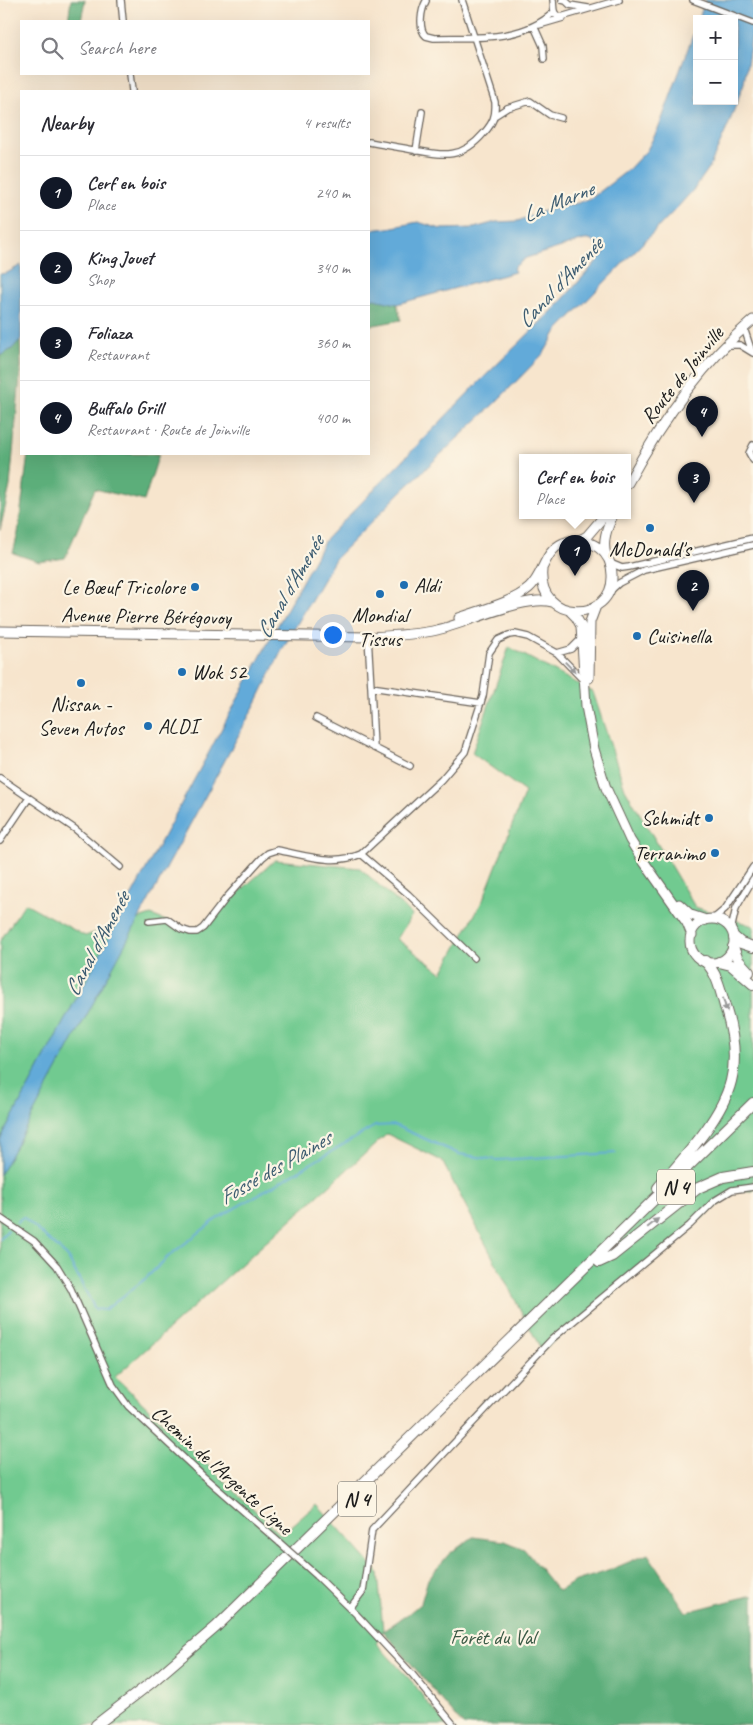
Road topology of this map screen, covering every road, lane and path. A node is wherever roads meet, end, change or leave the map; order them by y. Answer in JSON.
{"nodes":[{"id":1,"x":121,"y":0,"type":"edge"},
{"id":2,"x":462,"y":0,"type":"edge"},
{"id":3,"x":562,"y":0,"type":"edge"},
{"id":4,"x":619,"y":0,"type":"edge"},
{"id":5,"x":693,"y":0,"type":"edge"},
{"id":6,"x":426,"y":1,"type":"dead end"},
{"id":7,"x":570,"y":5,"type":"junction"},
{"id":8,"x":554,"y":6,"type":"edge"},
{"id":9,"x":590,"y":9,"type":"junction"},
{"id":10,"x":567,"y":16,"type":"junction"},
{"id":11,"x":124,"y":20,"type":"edge"},
{"id":12,"x":753,"y":23,"type":"edge"},
{"id":13,"x":534,"y":26,"type":"junction"},
{"id":14,"x":474,"y":37,"type":"junction"},
{"id":15,"x":544,"y":59,"type":"dead end"},
{"id":16,"x":130,"y":75,"type":"edge"},
{"id":17,"x":132,"y":90,"type":"edge"},
{"id":18,"x":422,"y":112,"type":"dead end"},
{"id":19,"x":496,"y":115,"type":"junction"},
{"id":20,"x":562,"y":118,"type":"dead end"},
{"id":21,"x":370,"y":142,"type":"edge"},
{"id":22,"x":416,"y":151,"type":"junction"},
{"id":23,"x":753,"y":320,"type":"edge"},
{"id":24,"x":744,"y":328,"type":"junction"},
{"id":25,"x":726,"y":344,"type":"junction"},
{"id":26,"x":753,"y":353,"type":"edge"},
{"id":27,"x":753,"y":445,"type":"edge"},
{"id":28,"x":753,"y":460,"type":"edge"},
{"id":29,"x":631,"y":477,"type":"edge"},
{"id":30,"x":602,"y":519,"type":"edge"},
{"id":31,"x":611,"y":519,"type":"edge"},
{"id":32,"x":753,"y":538,"type":"edge"},
{"id":33,"x":580,"y":540,"type":"junction"},
{"id":34,"x":753,"y":545,"type":"edge"},
{"id":35,"x":608,"y":559,"type":"junction"},
{"id":36,"x":542,"y":570,"type":"junction"},
{"id":37,"x":609,"y":592,"type":"junction"},
{"id":38,"x":552,"y":602,"type":"junction"},
{"id":39,"x":596,"y":606,"type":"junction"},
{"id":40,"x":570,"y":611,"type":"junction"},
{"id":41,"x":0,"y":630,"type":"edge"},
{"id":42,"x":410,"y":633,"type":"junction"},
{"id":43,"x":368,"y":637,"type":"junction"},
{"id":44,"x":582,"y":638,"type":"junction"},
{"id":45,"x":557,"y":653,"type":"junction"},
{"id":46,"x":584,"y":681,"type":"junction"},
{"id":47,"x":372,"y":687,"type":"junction"},
{"id":48,"x":481,"y":702,"type":"junction"},
{"id":49,"x":316,"y":718,"type":"dead end"},
{"id":50,"x":374,"y":748,"type":"junction"},
{"id":51,"x":410,"y":766,"type":"dead end"},
{"id":52,"x":0,"y":778,"type":"edge"},
{"id":53,"x":29,"y":798,"type":"junction"},
{"id":54,"x":0,"y":841,"type":"edge"},
{"id":55,"x":361,"y":854,"type":"junction"},
{"id":56,"x":753,"y":866,"type":"edge"},
{"id":57,"x":120,"y":867,"type":"dead end"},
{"id":58,"x":753,"y":879,"type":"edge"},
{"id":59,"x":710,"y":920,"type":"junction"},
{"id":60,"x":149,"y":921,"type":"dead end"},
{"id":61,"x":692,"y":935,"type":"junction"},
{"id":62,"x":733,"y":938,"type":"junction"},
{"id":63,"x":753,"y":947,"type":"edge"},
{"id":64,"x":474,"y":958,"type":"dead end"},
{"id":65,"x":705,"y":961,"type":"junction"},
{"id":66,"x":719,"y":962,"type":"junction"},
{"id":67,"x":753,"y":976,"type":"edge"},
{"id":68,"x":753,"y":984,"type":"edge"},
{"id":69,"x":753,"y":1103,"type":"edge"},
{"id":70,"x":753,"y":1112,"type":"edge"},
{"id":71,"x":753,"y":1172,"type":"edge"},
{"id":72,"x":753,"y":1187,"type":"edge"},
{"id":73,"x":638,"y":1216,"type":"junction"},
{"id":74,"x":0,"y":1218,"type":"edge"},
{"id":75,"x":599,"y":1262,"type":"junction"},
{"id":76,"x":350,"y":1608,"type":"junction"},
{"id":77,"x":96,"y":1725,"type":"edge"},
{"id":78,"x":105,"y":1725,"type":"edge"},
{"id":79,"x":454,"y":1725,"type":"edge"}],
"edges":[{"from":1,"to":11,"type":"street"},
{"from":2,"to":14,"type":"street"},
{"from":3,"to":7,"type":"street"},
{"from":3,"to":8,"type":"street"},
{"from":4,"to":9,"type":"street"},
{"from":5,"to":12,"type":"street"},
{"from":6,"to":14,"type":"street"},
{"from":7,"to":9,"type":"street"},
{"from":7,"to":10,"type":"street"},
{"from":8,"to":10,"type":"street"},
{"from":8,"to":13,"type":"street"},
{"from":9,"to":10,"type":"street"},
{"from":10,"to":13,"type":"street"},
{"from":13,"to":14,"type":"street"},
{"from":13,"to":15,"type":"street"},
{"from":14,"to":19,"type":"street"},
{"from":16,"to":17,"type":"street"},
{"from":18,"to":22,"type":"street"},
{"from":19,"to":20,"type":"street"},
{"from":19,"to":22,"type":"street"},
{"from":21,"to":22,"type":"street"},
{"from":23,"to":24,"type":"main road","name":"Route de Joinville"},
{"from":24,"to":25,"type":"main road","name":"Route de Joinville"},
{"from":24,"to":26,"type":"street"},
{"from":25,"to":26,"type":"street"},
{"from":25,"to":29,"type":"main road","name":"Route de Joinville"},
{"from":27,"to":28,"type":"street"},
{"from":30,"to":33,"type":"main road"},
{"from":31,"to":35,"type":"main road"},
{"from":32,"to":35,"type":"street"},
{"from":33,"to":35,"type":"main road"},
{"from":33,"to":36,"type":"main road"},
{"from":34,"to":37,"type":"street"},
{"from":35,"to":37,"type":"main road"},
{"from":36,"to":38,"type":"main road"},
{"from":36,"to":42,"type":"main road"},
{"from":37,"to":39,"type":"main road"},
{"from":38,"to":40,"type":"main road"},
{"from":38,"to":42,"type":"main road"},
{"from":39,"to":40,"type":"main road"},
{"from":39,"to":59,"type":"main road"},
{"from":40,"to":44,"type":"main road"},
{"from":41,"to":43,"type":"main road","name":"Avenue Pierre Bérégovoy"},
{"from":42,"to":43,"type":"main road","name":"Avenue Pierre Bérégovoy"},
{"from":43,"to":47,"type":"street"},
{"from":44,"to":45,"type":"street"},
{"from":44,"to":46,"type":"main road"},
{"from":45,"to":46,"type":"street","one_way":true},
{"from":45,"to":48,"type":"street"},
{"from":46,"to":61,"type":"main road"},
{"from":47,"to":48,"type":"street"},
{"from":47,"to":50,"type":"street"},
{"from":48,"to":55,"type":"street"},
{"from":49,"to":50,"type":"street"},
{"from":50,"to":51,"type":"street"},
{"from":52,"to":53,"type":"street"},
{"from":53,"to":54,"type":"street"},
{"from":53,"to":57,"type":"street"},
{"from":55,"to":60,"type":"street"},
{"from":55,"to":64,"type":"street"},
{"from":56,"to":59,"type":"street"},
{"from":58,"to":62,"type":"street"},
{"from":59,"to":61,"type":"main road"},
{"from":59,"to":62,"type":"main road"},
{"from":61,"to":65,"type":"main road"},
{"from":62,"to":63,"type":"highway"},
{"from":62,"to":66,"type":"main road"},
{"from":62,"to":67,"type":"highway"},
{"from":65,"to":66,"type":"main road"},
{"from":65,"to":73,"type":"highway","one_way":true},
{"from":66,"to":68,"type":"highway"},
{"from":69,"to":73,"type":"highway","number":"N 4"},
{"from":70,"to":75,"type":"highway","number":"N 4"},
{"from":75,"to":71,"type":"highway","one_way":true},
{"from":72,"to":76,"type":"street"},
{"from":73,"to":77,"type":"highway","number":"N 4"},
{"from":74,"to":76,"type":"street","name":"Chemin de l'Argente Ligne","bridge":true},
{"from":75,"to":78,"type":"highway","number":"N 4"},
{"from":76,"to":79,"type":"street","name":"Chemin de l'Argente Ligne"}]}
